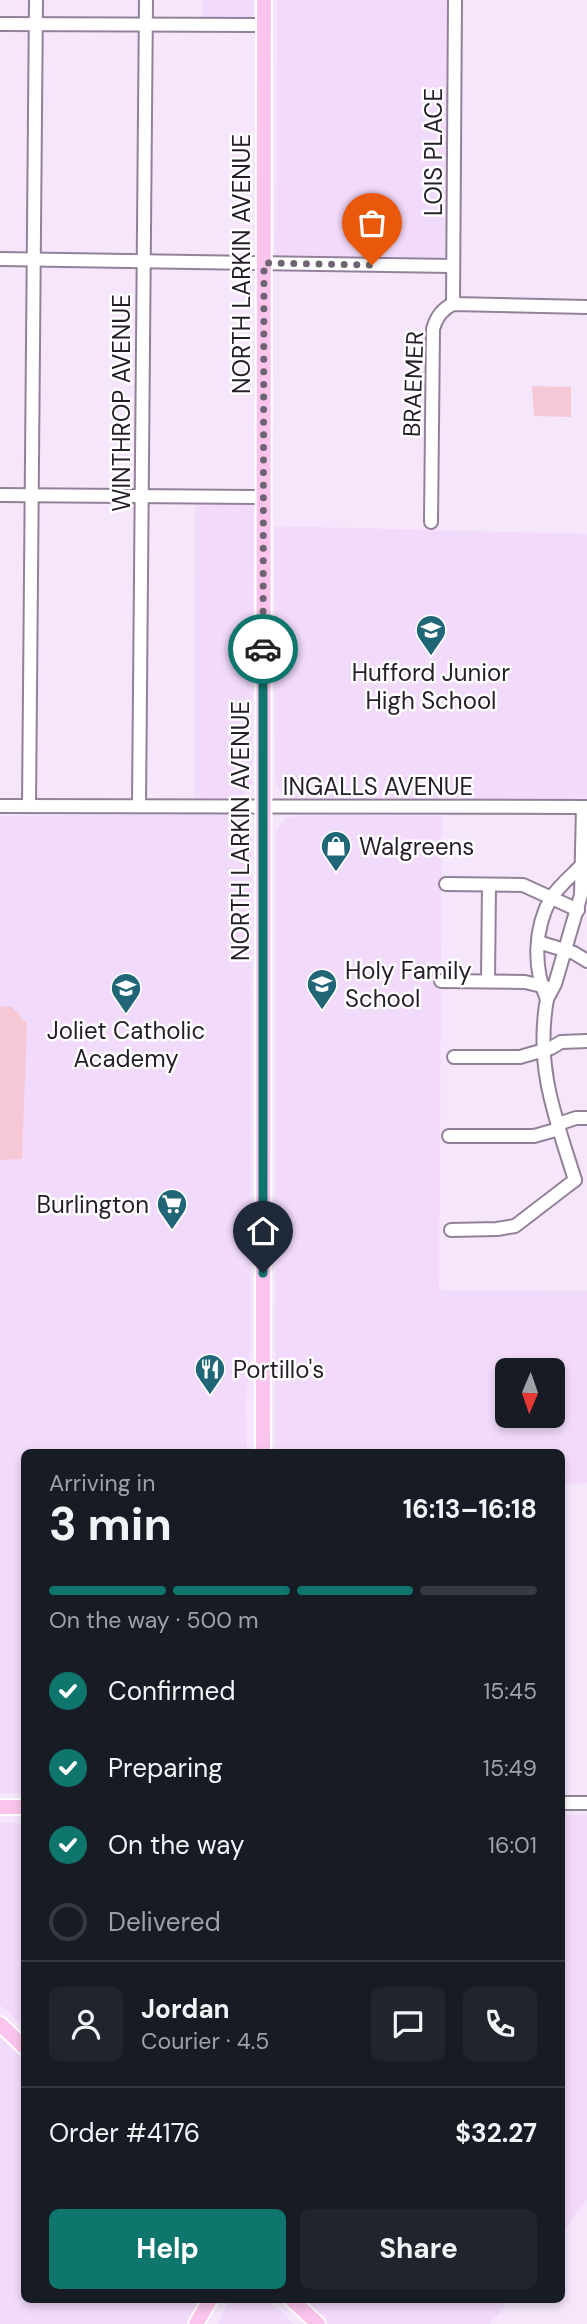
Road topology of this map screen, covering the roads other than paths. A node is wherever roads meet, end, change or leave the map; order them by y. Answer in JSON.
{"nodes":[{"id":1,"x":36,"y":0,"type":"edge"},
{"id":2,"x":146,"y":0,"type":"edge"},
{"id":3,"x":264,"y":0,"type":"edge"},
{"id":4,"x":456,"y":0,"type":"edge"},
{"id":5,"x":0,"y":24,"type":"edge"},
{"id":6,"x":35,"y":24,"type":"junction"},
{"id":7,"x":146,"y":25,"type":"junction"},
{"id":8,"x":264,"y":25,"type":"junction"},
{"id":9,"x":0,"y":259,"type":"edge"},
{"id":10,"x":35,"y":259,"type":"junction"},
{"id":11,"x":143,"y":262,"type":"junction"},
{"id":12,"x":264,"y":263,"type":"junction"},
{"id":13,"x":453,"y":266,"type":"junction"},
{"id":14,"x":453,"y":304,"type":"junction"},
{"id":15,"x":587,"y":307,"type":"edge"},
{"id":16,"x":0,"y":495,"type":"edge"},
{"id":17,"x":31,"y":495,"type":"junction"},
{"id":18,"x":141,"y":496,"type":"junction"},
{"id":19,"x":264,"y":497,"type":"junction"},
{"id":20,"x":431,"y":522,"type":"dead end"},
{"id":21,"x":0,"y":806,"type":"edge"},
{"id":22,"x":29,"y":806,"type":"junction"},
{"id":23,"x":139,"y":806,"type":"junction"},
{"id":24,"x":263,"y":806,"type":"junction"},
{"id":25,"x":585,"y":807,"type":"edge"},
{"id":26,"x":581,"y":874,"type":"edge"},
{"id":27,"x":446,"y":884,"type":"dead end"},
{"id":28,"x":489,"y":885,"type":"junction"},
{"id":29,"x":552,"y":897,"type":"junction"},
{"id":30,"x":578,"y":910,"type":"junction"},
{"id":31,"x":538,"y":942,"type":"junction"},
{"id":32,"x":564,"y":951,"type":"junction"},
{"id":33,"x":587,"y":961,"type":"edge"},
{"id":34,"x":441,"y":981,"type":"dead end"},
{"id":35,"x":488,"y":981,"type":"junction"},
{"id":36,"x":547,"y":991,"type":"junction"},
{"id":37,"x":587,"y":1041,"type":"edge"},
{"id":38,"x":543,"y":1050,"type":"junction"},
{"id":39,"x":453,"y":1057,"type":"dead end"},
{"id":40,"x":587,"y":1118,"type":"edge"},
{"id":41,"x":558,"y":1127,"type":"junction"},
{"id":42,"x":449,"y":1136,"type":"dead end"},
{"id":43,"x":581,"y":1183,"type":"edge"},
{"id":44,"x":451,"y":1230,"type":"dead end"},
{"id":45,"x":263,"y":1449,"type":"edge"},
{"id":46,"x":587,"y":1802,"type":"edge"},
{"id":47,"x":565,"y":1803,"type":"edge"},
{"id":48,"x":0,"y":1807,"type":"edge"},
{"id":49,"x":21,"y":1807,"type":"edge"},
{"id":50,"x":0,"y":2024,"type":"edge"},
{"id":51,"x":21,"y":2044,"type":"edge"},
{"id":52,"x":208,"y":2303,"type":"edge"},
{"id":53,"x":295,"y":2303,"type":"edge"},
{"id":54,"x":196,"y":2324,"type":"edge"},
{"id":55,"x":318,"y":2324,"type":"edge"}],
"edges":[{"from":1,"to":6,"type":"street"},
{"from":2,"to":7,"type":"street","name":"WINTHROP AVENUE"},
{"from":3,"to":8,"type":"main road","name":"NORTH LARKIN AVENUE"},
{"from":4,"to":13,"type":"street","name":"LOIS PLACE"},
{"from":5,"to":6,"type":"street"},
{"from":6,"to":7,"type":"street"},
{"from":6,"to":10,"type":"street"},
{"from":7,"to":8,"type":"street"},
{"from":7,"to":11,"type":"street","name":"WINTHROP AVENUE"},
{"from":8,"to":12,"type":"main road","name":"NORTH LARKIN AVENUE"},
{"from":9,"to":10,"type":"street"},
{"from":10,"to":11,"type":"street"},
{"from":10,"to":17,"type":"street"},
{"from":11,"to":12,"type":"street"},
{"from":11,"to":18,"type":"street","name":"WINTHROP AVENUE"},
{"from":12,"to":13,"type":"street"},
{"from":12,"to":19,"type":"main road","name":"NORTH LARKIN AVENUE"},
{"from":13,"to":14,"type":"street","name":"LOIS PLACE"},
{"from":14,"to":15,"type":"street","name":"BRAEMER"},
{"from":14,"to":20,"type":"street","name":"BRAEMER"},
{"from":16,"to":17,"type":"street"},
{"from":17,"to":18,"type":"street"},
{"from":17,"to":22,"type":"street"},
{"from":18,"to":19,"type":"street"},
{"from":18,"to":23,"type":"street","name":"WINTHROP AVENUE"},
{"from":19,"to":24,"type":"main road","name":"NORTH LARKIN AVENUE"},
{"from":21,"to":22,"type":"street","name":"INGALLS AVENUE"},
{"from":22,"to":23,"type":"street","name":"INGALLS AVENUE"},
{"from":23,"to":24,"type":"street","name":"INGALLS AVENUE"},
{"from":24,"to":25,"type":"street","name":"INGALLS AVENUE"},
{"from":24,"to":45,"type":"main road","name":"NORTH LARKIN AVENUE"},
{"from":25,"to":26,"type":"street"},
{"from":26,"to":29,"type":"street"},
{"from":26,"to":30,"type":"street"},
{"from":27,"to":28,"type":"street"},
{"from":28,"to":29,"type":"street"},
{"from":28,"to":35,"type":"street"},
{"from":29,"to":30,"type":"street"},
{"from":29,"to":31,"type":"street"},
{"from":30,"to":32,"type":"street"},
{"from":31,"to":32,"type":"street"},
{"from":31,"to":36,"type":"street"},
{"from":32,"to":33,"type":"street"},
{"from":32,"to":36,"type":"street"},
{"from":34,"to":35,"type":"street"},
{"from":35,"to":36,"type":"street"},
{"from":36,"to":38,"type":"street"},
{"from":37,"to":38,"type":"street"},
{"from":38,"to":39,"type":"street"},
{"from":38,"to":41,"type":"street"},
{"from":40,"to":41,"type":"street"},
{"from":41,"to":42,"type":"street"},
{"from":41,"to":43,"type":"street"},
{"from":43,"to":44,"type":"street"},
{"from":46,"to":47,"type":"street"},
{"from":48,"to":49,"type":"main road"},
{"from":50,"to":51,"type":"main road"},
{"from":52,"to":54,"type":"main road"},
{"from":53,"to":55,"type":"main road"}]}
